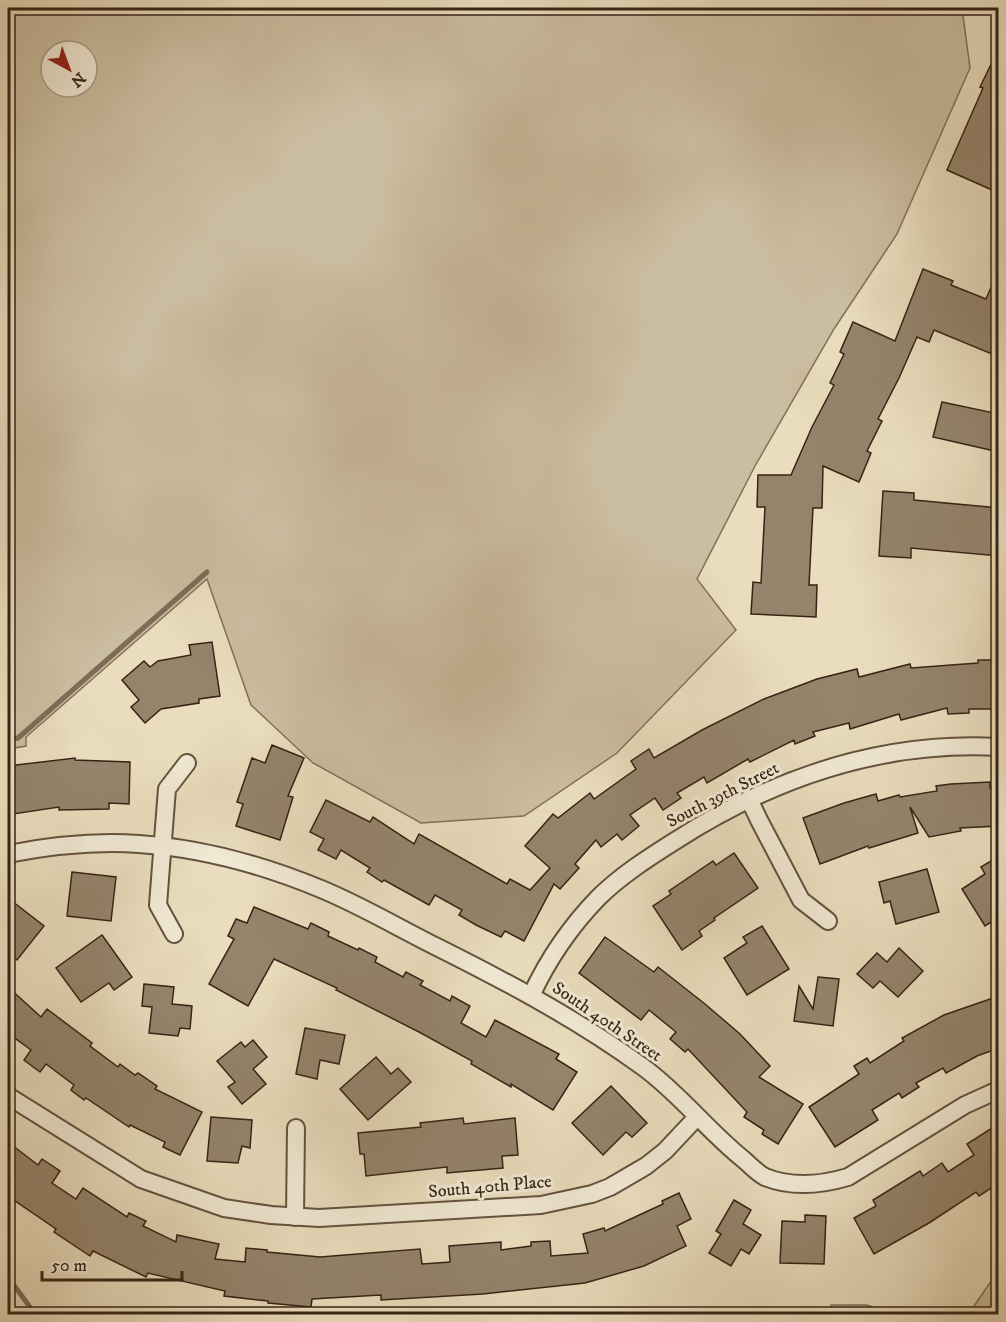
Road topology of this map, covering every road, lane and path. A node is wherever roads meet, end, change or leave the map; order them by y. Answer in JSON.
{"nodes":[{"id":1,"x":999,"y":747,"type":"edge"},
{"id":2,"x":187,"y":762,"type":"dead end"},
{"id":3,"x":749,"y":799,"type":"junction"},
{"id":4,"x":162,"y":847,"type":"junction"},
{"id":5,"x":8,"y":854,"type":"edge"},
{"id":6,"x":828,"y":921,"type":"dead end"},
{"id":7,"x":174,"y":934,"type":"dead end"},
{"id":8,"x":531,"y":996,"type":"junction"},
{"id":9,"x":999,"y":1090,"type":"edge"},
{"id":10,"x":8,"y":1096,"type":"edge"},
{"id":11,"x":697,"y":1117,"type":"junction"},
{"id":12,"x":296,"y":1128,"type":"dead end"},
{"id":13,"x":295,"y":1217,"type":"junction"}],
"edges":[{"from":1,"to":3,"type":"street","name":"South 39th Street"},
{"from":2,"to":4,"type":"street"},
{"from":3,"to":6,"type":"street"},
{"from":3,"to":8,"type":"street","name":"South 39th Street"},
{"from":4,"to":5,"type":"street","name":"South 40th Street"},
{"from":4,"to":7,"type":"street"},
{"from":4,"to":8,"type":"street","name":"South 40th Street"},
{"from":8,"to":11,"type":"street","name":"South 40th Street"},
{"from":9,"to":11,"type":"street","name":"South 40th Street"},
{"from":10,"to":13,"type":"street","name":"South 40th Place"},
{"from":11,"to":13,"type":"street","name":"South 40th Place"},
{"from":12,"to":13,"type":"street"}]}
